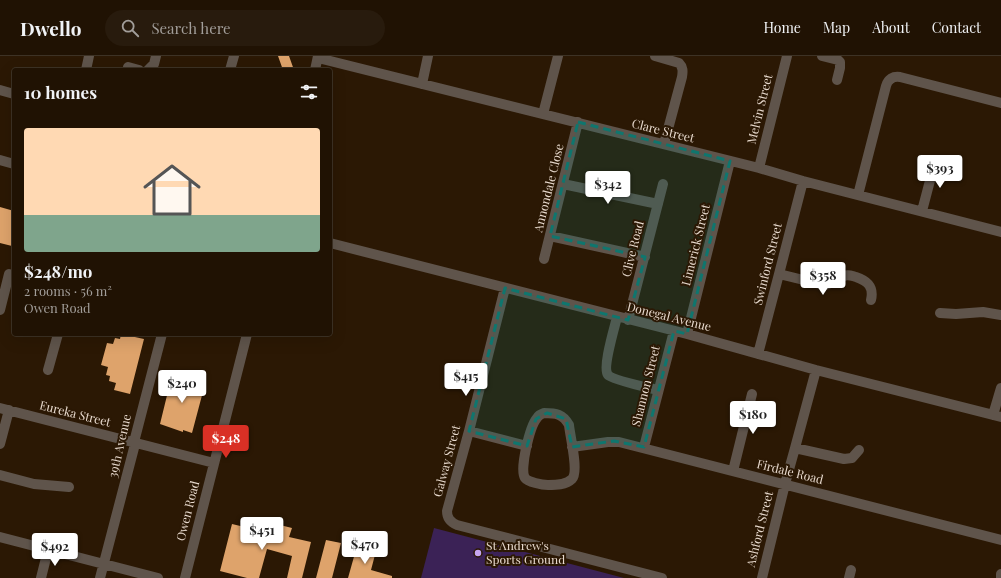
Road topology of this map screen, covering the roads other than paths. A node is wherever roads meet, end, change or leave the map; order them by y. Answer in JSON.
{"nodes":[{"id":1,"x":89,"y":56,"type":"edge"},
{"id":2,"x":156,"y":56,"type":"edge"},
{"id":3,"x":234,"y":56,"type":"edge"},
{"id":4,"x":428,"y":56,"type":"edge"},
{"id":5,"x":558,"y":56,"type":"edge"},
{"id":6,"x":655,"y":56,"type":"edge"},
{"id":7,"x":787,"y":56,"type":"edge"},
{"id":8,"x":822,"y":56,"type":"edge"},
{"id":9,"x":318,"y":57,"type":"edge"},
{"id":10,"x":128,"y":67,"type":"dead end"},
{"id":11,"x":86,"y":68,"type":"edge"},
{"id":12,"x":131,"y":68,"type":"edge"},
{"id":13,"x":150,"y":68,"type":"edge"},
{"id":14,"x":231,"y":68,"type":"edge"},
{"id":15,"x":315,"y":68,"type":"edge"},
{"id":16,"x":837,"y":80,"type":"dead end"},
{"id":17,"x":422,"y":84,"type":"junction"},
{"id":18,"x":0,"y":90,"type":"edge"},
{"id":19,"x":12,"y":93,"type":"edge"},
{"id":20,"x":1001,"y":103,"type":"edge"},
{"id":21,"x":543,"y":114,"type":"junction"},
{"id":22,"x":578,"y":122,"type":"junction"},
{"id":23,"x":664,"y":144,"type":"junction"},
{"id":24,"x":0,"y":160,"type":"edge"},
{"id":25,"x":730,"y":161,"type":"junction"},
{"id":26,"x":12,"y":163,"type":"edge"},
{"id":27,"x":957,"y":167,"type":"dead end"},
{"id":28,"x":758,"y":168,"type":"junction"},
{"id":29,"x":803,"y":181,"type":"junction"},
{"id":30,"x":563,"y":184,"type":"junction"},
{"id":31,"x":663,"y":184,"type":"dead end"},
{"id":32,"x":858,"y":195,"type":"junction"},
{"id":33,"x":658,"y":204,"type":"junction"},
{"id":34,"x":922,"y":212,"type":"junction"},
{"id":35,"x":1001,"y":232,"type":"edge"},
{"id":36,"x":550,"y":236,"type":"junction"},
{"id":37,"x":332,"y":244,"type":"edge"},
{"id":38,"x":645,"y":257,"type":"junction"},
{"id":39,"x":544,"y":259,"type":"dead end"},
{"id":40,"x":9,"y":274,"type":"dead end"},
{"id":41,"x":779,"y":274,"type":"junction"},
{"id":42,"x":504,"y":288,"type":"junction"},
{"id":43,"x":10,"y":290,"type":"edge"},
{"id":44,"x":871,"y":300,"type":"dead end"},
{"id":45,"x":0,"y":310,"type":"edge"},
{"id":46,"x":940,"y":313,"type":"dead end"},
{"id":47,"x":1001,"y":315,"type":"edge"},
{"id":48,"x":618,"y":317,"type":"junction"},
{"id":49,"x":628,"y":320,"type":"junction"},
{"id":50,"x":674,"y":331,"type":"junction"},
{"id":51,"x":687,"y":334,"type":"junction"},
{"id":52,"x":57,"y":336,"type":"edge"},
{"id":53,"x":161,"y":336,"type":"edge"},
{"id":54,"x":246,"y":336,"type":"edge"},
{"id":55,"x":758,"y":354,"type":"junction"},
{"id":56,"x":48,"y":370,"type":"dead end"},
{"id":57,"x":816,"y":370,"type":"junction"},
{"id":58,"x":1001,"y":388,"type":"edge"},
{"id":59,"x":658,"y":390,"type":"junction"},
{"id":60,"x":752,"y":394,"type":"dead end"},
{"id":61,"x":4,"y":409,"type":"edge"},
{"id":62,"x":997,"y":416,"type":"edge"},
{"id":63,"x":469,"y":430,"type":"junction"},
{"id":64,"x":134,"y":442,"type":"junction"},
{"id":65,"x":0,"y":444,"type":"edge"},
{"id":66,"x":527,"y":446,"type":"junction"},
{"id":67,"x":572,"y":447,"type":"junction"},
{"id":68,"x":644,"y":447,"type":"junction"},
{"id":69,"x":795,"y":448,"type":"junction"},
{"id":70,"x":859,"y":450,"type":"dead end"},
{"id":71,"x":214,"y":463,"type":"junction"},
{"id":72,"x":733,"y":470,"type":"junction"},
{"id":73,"x":0,"y":475,"type":"edge"},
{"id":74,"x":785,"y":484,"type":"junction"},
{"id":75,"x":69,"y":487,"type":"dead end"},
{"id":76,"x":0,"y":537,"type":"edge"},
{"id":77,"x":1001,"y":540,"type":"edge"},
{"id":78,"x":48,"y":550,"type":"junction"},
{"id":79,"x":104,"y":564,"type":"junction"},
{"id":80,"x":1001,"y":574,"type":"edge"},
{"id":81,"x":41,"y":578,"type":"edge"},
{"id":82,"x":100,"y":578,"type":"edge"},
{"id":83,"x":158,"y":578,"type":"edge"},
{"id":84,"x":185,"y":578,"type":"edge"},
{"id":85,"x":662,"y":578,"type":"edge"},
{"id":86,"x":762,"y":578,"type":"edge"},
{"id":87,"x":1001,"y":578,"type":"edge"}],
"edges":[{"from":1,"to":11,"type":"street"},
{"from":2,"to":13,"type":"street"},
{"from":3,"to":14,"type":"street"},
{"from":4,"to":17,"type":"street"},
{"from":5,"to":21,"type":"street"},
{"from":6,"to":23,"type":"street"},
{"from":7,"to":28,"type":"street","name":"Melvin Street"},
{"from":8,"to":16,"type":"street"},
{"from":9,"to":15,"type":"street"},
{"from":9,"to":17,"type":"street","name":"Clare Street"},
{"from":10,"to":12,"type":"street"},
{"from":17,"to":21,"type":"street","name":"Clare Street"},
{"from":18,"to":19,"type":"street"},
{"from":20,"to":32,"type":"street"},
{"from":21,"to":22,"type":"street","name":"Clare Street"},
{"from":22,"to":23,"type":"street","name":"Clare Street"},
{"from":22,"to":30,"type":"street","name":"Annondale Close"},
{"from":23,"to":25,"type":"street","name":"Clare Street"},
{"from":24,"to":26,"type":"street"},
{"from":25,"to":28,"type":"street","name":"Clare Street"},
{"from":25,"to":51,"type":"street","name":"Limerick Street"},
{"from":27,"to":34,"type":"street"},
{"from":28,"to":29,"type":"street","name":"Clare Street"},
{"from":29,"to":32,"type":"street","name":"Clare Street"},
{"from":29,"to":41,"type":"street","name":"Swinford Street"},
{"from":30,"to":33,"type":"street"},
{"from":30,"to":36,"type":"street","name":"Annondale Close"},
{"from":31,"to":33,"type":"street","name":"Clive Road"},
{"from":32,"to":34,"type":"street","name":"Clare Street"},
{"from":33,"to":38,"type":"street","name":"Clive Road"},
{"from":34,"to":35,"type":"street","name":"Clare Street"},
{"from":36,"to":38,"type":"street"},
{"from":36,"to":39,"type":"street","name":"Annondale Close"},
{"from":37,"to":42,"type":"street","name":"Donegal Avenue"},
{"from":38,"to":49,"type":"street","name":"Clive Road"},
{"from":40,"to":43,"type":"street"},
{"from":41,"to":44,"type":"street"},
{"from":41,"to":55,"type":"street","name":"Swinford Street"},
{"from":42,"to":48,"type":"street","name":"Donegal Avenue"},
{"from":42,"to":63,"type":"street","name":"Galway Street"},
{"from":43,"to":45,"type":"street"},
{"from":46,"to":47,"type":"street"},
{"from":48,"to":49,"type":"street","name":"Donegal Avenue"},
{"from":48,"to":59,"type":"street"},
{"from":49,"to":50,"type":"street","name":"Donegal Avenue"},
{"from":50,"to":51,"type":"street","name":"Donegal Avenue"},
{"from":50,"to":59,"type":"street","name":"Shannon Street"},
{"from":51,"to":55,"type":"street","name":"Donegal Avenue"},
{"from":52,"to":56,"type":"street"},
{"from":53,"to":64,"type":"street","name":"39th Avenue"},
{"from":54,"to":71,"type":"street","name":"Owen Road"},
{"from":55,"to":57,"type":"street","name":"Donegal Avenue"},
{"from":57,"to":62,"type":"street","name":"Donegal Avenue"},
{"from":57,"to":69,"type":"street","name":"Ashford Street"},
{"from":58,"to":62,"type":"street"},
{"from":59,"to":68,"type":"street","name":"Shannon Street"},
{"from":60,"to":72,"type":"street"},
{"from":61,"to":64,"type":"street","name":"Eureka Street"},
{"from":61,"to":65,"type":"street"},
{"from":63,"to":66,"type":"street"},
{"from":63,"to":85,"type":"street","name":"Galway Street"},
{"from":64,"to":71,"type":"street","name":"Eureka Street"},
{"from":64,"to":79,"type":"street","name":"39th Avenue"},
{"from":66,"to":67,"type":"street"},
{"from":66,"to":67,"type":"street"},
{"from":67,"to":68,"type":"street","name":"Firdale Road"},
{"from":68,"to":72,"type":"street","name":"Firdale Road"},
{"from":69,"to":70,"type":"street"},
{"from":69,"to":74,"type":"street","name":"Ashford Street"},
{"from":71,"to":84,"type":"street","name":"Owen Road"},
{"from":72,"to":74,"type":"street","name":"Firdale Road"},
{"from":73,"to":75,"type":"street"},
{"from":74,"to":77,"type":"street","name":"Firdale Road"},
{"from":74,"to":86,"type":"street","name":"Ashford Street"},
{"from":76,"to":78,"type":"street"},
{"from":78,"to":79,"type":"street"},
{"from":78,"to":81,"type":"street"},
{"from":79,"to":82,"type":"street","name":"39th Avenue"},
{"from":79,"to":83,"type":"street"},
{"from":80,"to":87,"type":"street"}]}
